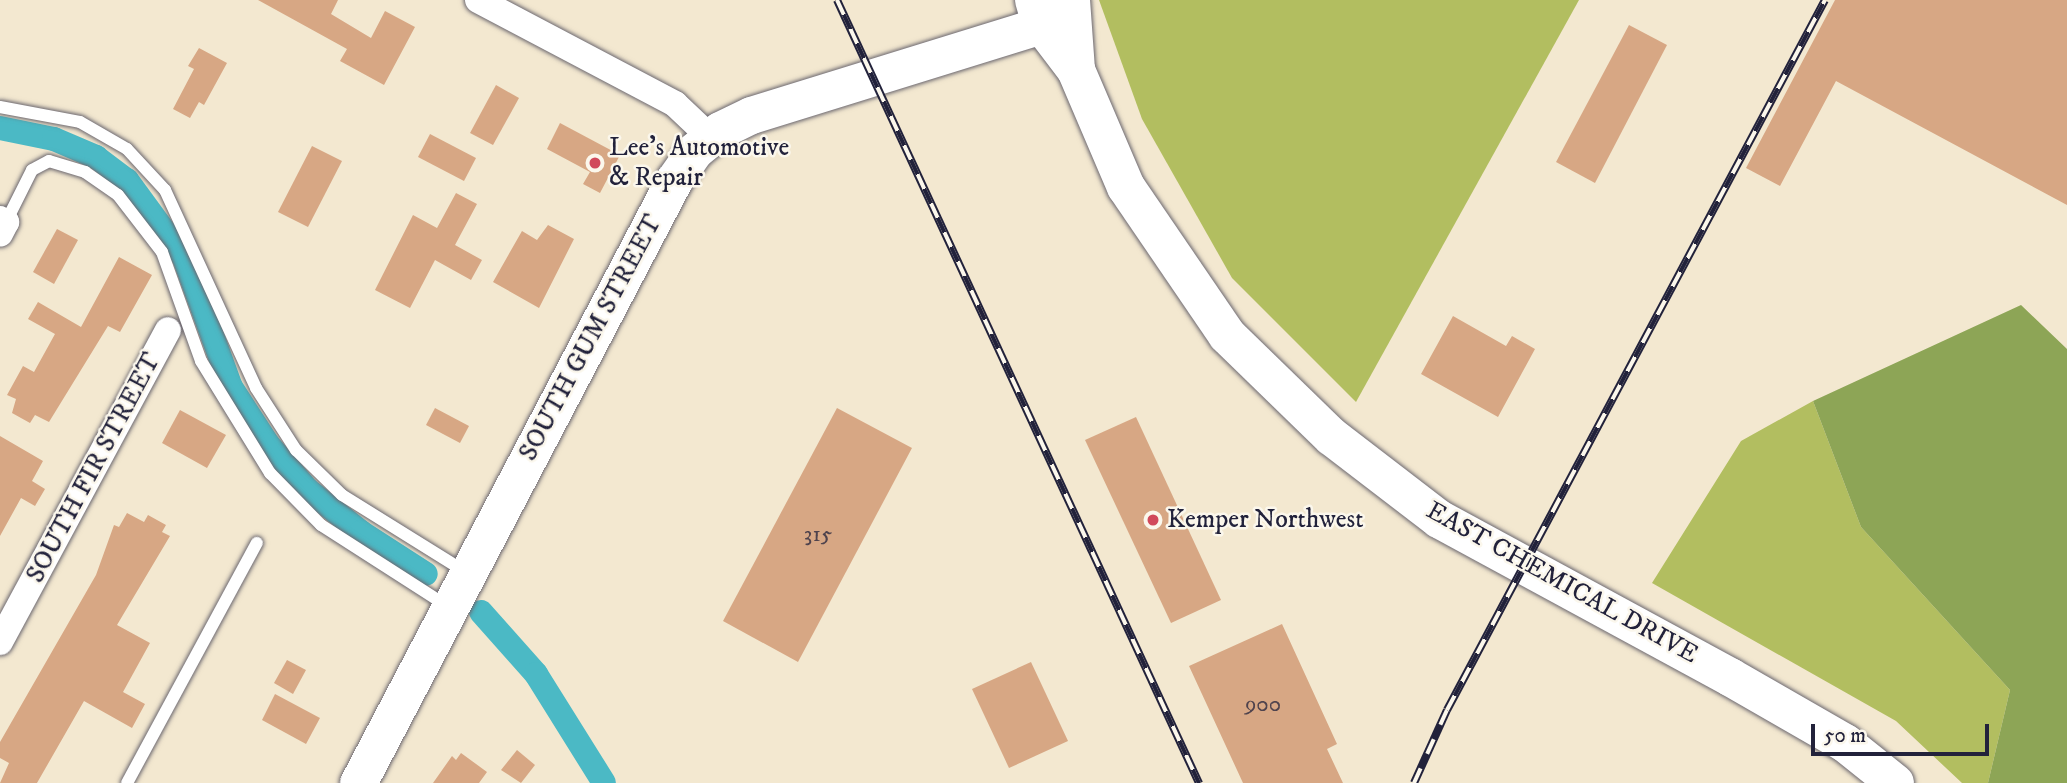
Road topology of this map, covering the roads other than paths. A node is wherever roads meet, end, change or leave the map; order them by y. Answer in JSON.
{"nodes":[{"id":1,"x":478,"y":0,"type":"edge"},
{"id":2,"x":1056,"y":10,"type":"edge"},
{"id":3,"x":0,"y":107,"type":"edge"},
{"id":4,"x":710,"y":137,"type":"junction"},
{"id":5,"x":2,"y":225,"type":"edge"},
{"id":6,"x":176,"y":324,"type":"junction"},
{"id":7,"x":257,"y":543,"type":"dead end"},
{"id":8,"x":467,"y":573,"type":"junction"},
{"id":9,"x":450,"y":608,"type":"junction"},
{"id":10,"x":0,"y":642,"type":"edge"},
{"id":11,"x":128,"y":783,"type":"edge"},
{"id":12,"x":358,"y":783,"type":"edge"},
{"id":13,"x":1895,"y":783,"type":"edge"}],
"edges":[{"from":1,"to":4,"type":"street"},
{"from":2,"to":4,"type":"main road","name":"SOUTH GUM STREET"},
{"from":2,"to":13,"type":"main road","name":"EAST CHEMICAL DRIVE"},
{"from":3,"to":8,"type":"lane"},
{"from":4,"to":8,"type":"main road","name":"SOUTH GUM STREET"},
{"from":5,"to":6,"type":"lane"},
{"from":6,"to":9,"type":"lane"},
{"from":6,"to":10,"type":"street","name":"SOUTH FIR STREET"},
{"from":7,"to":11,"type":"lane"},
{"from":8,"to":9,"type":"main road","name":"SOUTH GUM STREET"},
{"from":9,"to":12,"type":"main road","name":"SOUTH GUM STREET"}]}
